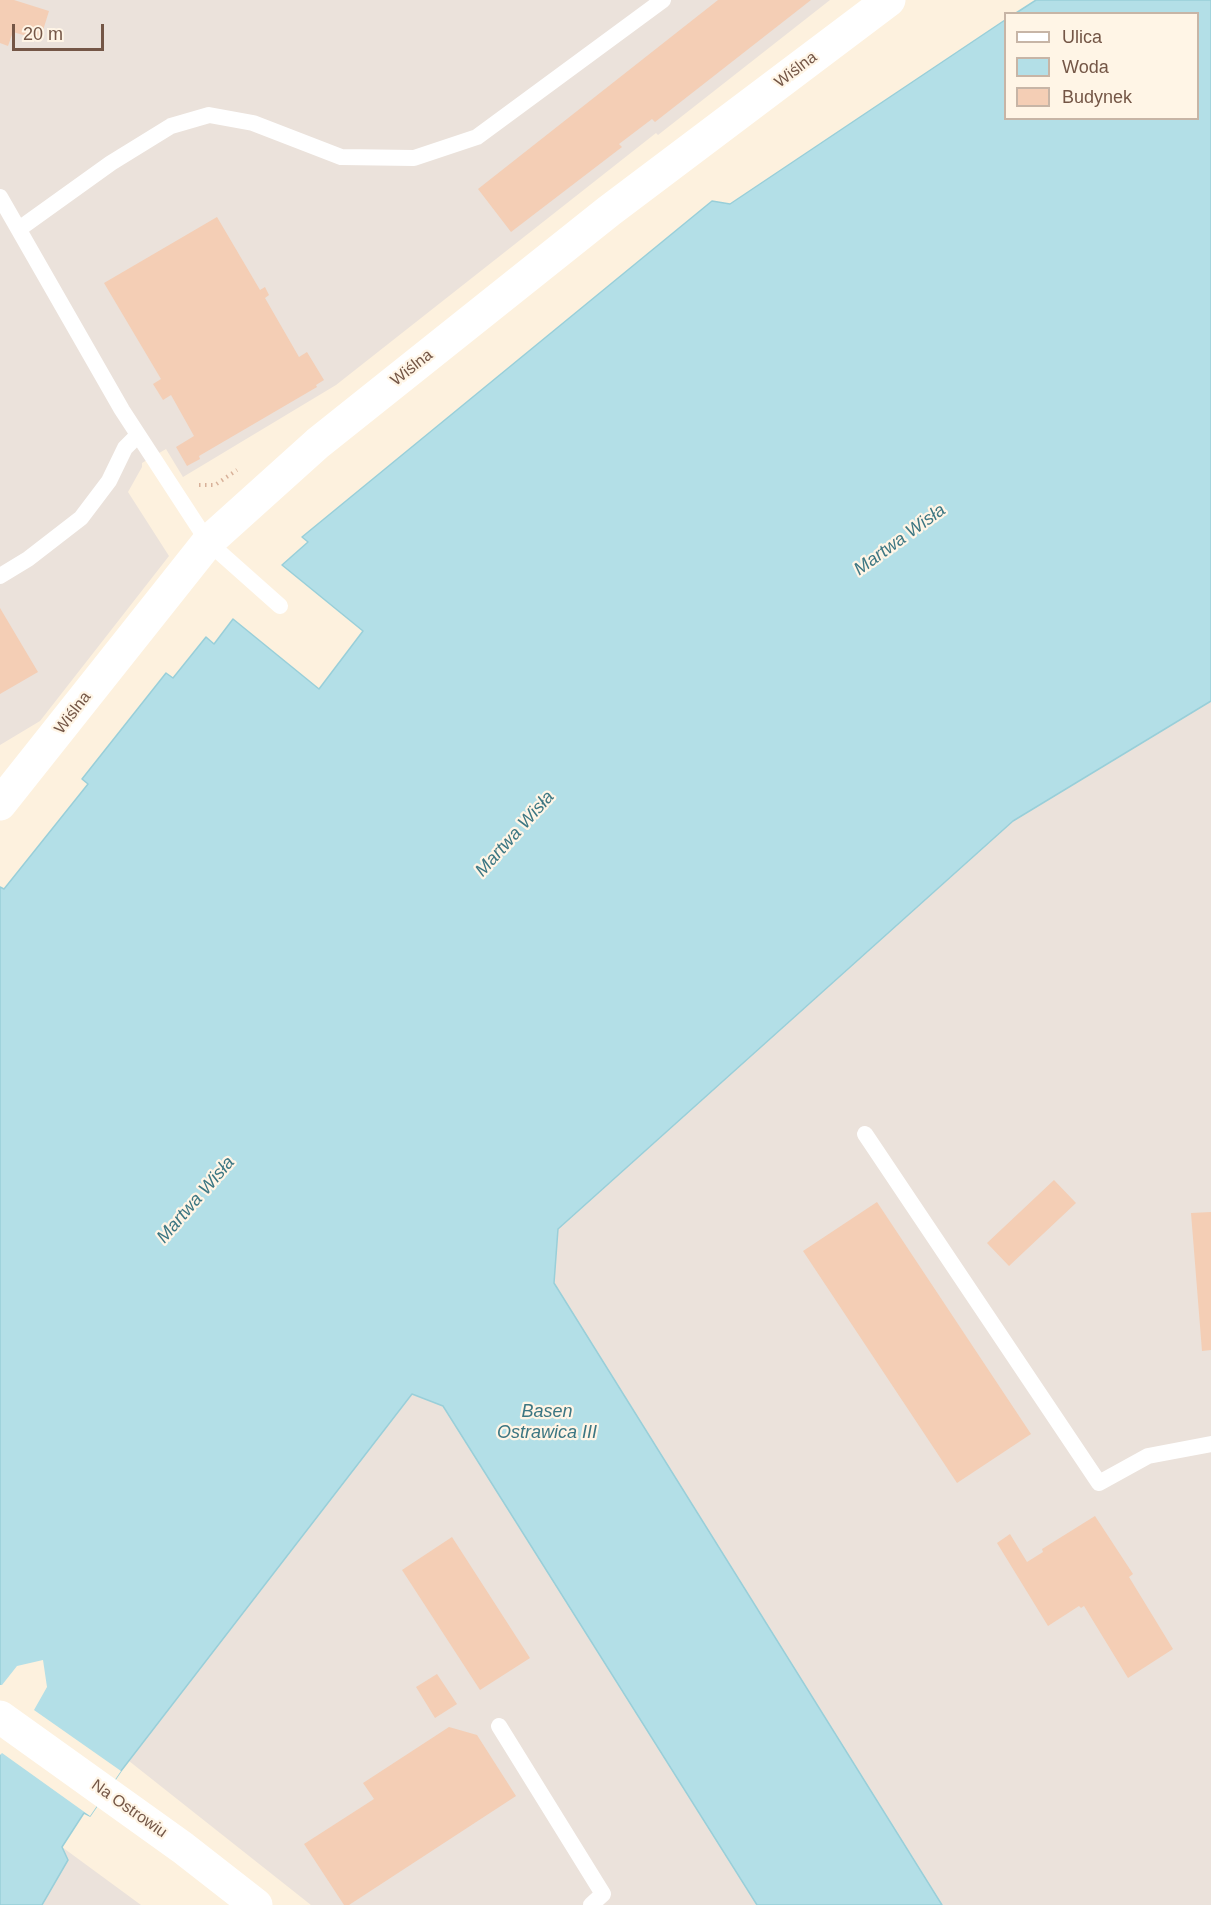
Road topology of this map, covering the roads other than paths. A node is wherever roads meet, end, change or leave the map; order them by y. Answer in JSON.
{"nodes":[{"id":1,"x":663,"y":0,"type":"edge"},
{"id":2,"x":889,"y":0,"type":"edge"},
{"id":3,"x":0,"y":197,"type":"edge"},
{"id":4,"x":19,"y":230,"type":"junction"},
{"id":5,"x":138,"y":435,"type":"junction"},
{"id":6,"x":208,"y":542,"type":"junction"},
{"id":7,"x":0,"y":576,"type":"edge"},
{"id":8,"x":280,"y":606,"type":"dead end"},
{"id":9,"x":0,"y":804,"type":"edge"},
{"id":10,"x":864,"y":1134,"type":"dead end"},
{"id":11,"x":1211,"y":1444,"type":"edge"},
{"id":12,"x":0,"y":1717,"type":"edge"},
{"id":13,"x":500,"y":1726,"type":"dead end"},
{"id":14,"x":601,"y":1901,"type":"edge"},
{"id":15,"x":256,"y":1905,"type":"edge"}],
"edges":[{"from":1,"to":4,"type":"lane"},
{"from":2,"to":6,"type":"street","name":"Wiślna"},
{"from":3,"to":4,"type":"lane"},
{"from":4,"to":5,"type":"lane"},
{"from":5,"to":6,"type":"lane"},
{"from":5,"to":7,"type":"lane"},
{"from":6,"to":8,"type":"lane"},
{"from":6,"to":9,"type":"street","name":"Wiślna"},
{"from":10,"to":11,"type":"lane"},
{"from":12,"to":15,"type":"street","name":"Na Ostrowiu"},
{"from":13,"to":14,"type":"lane"}]}
